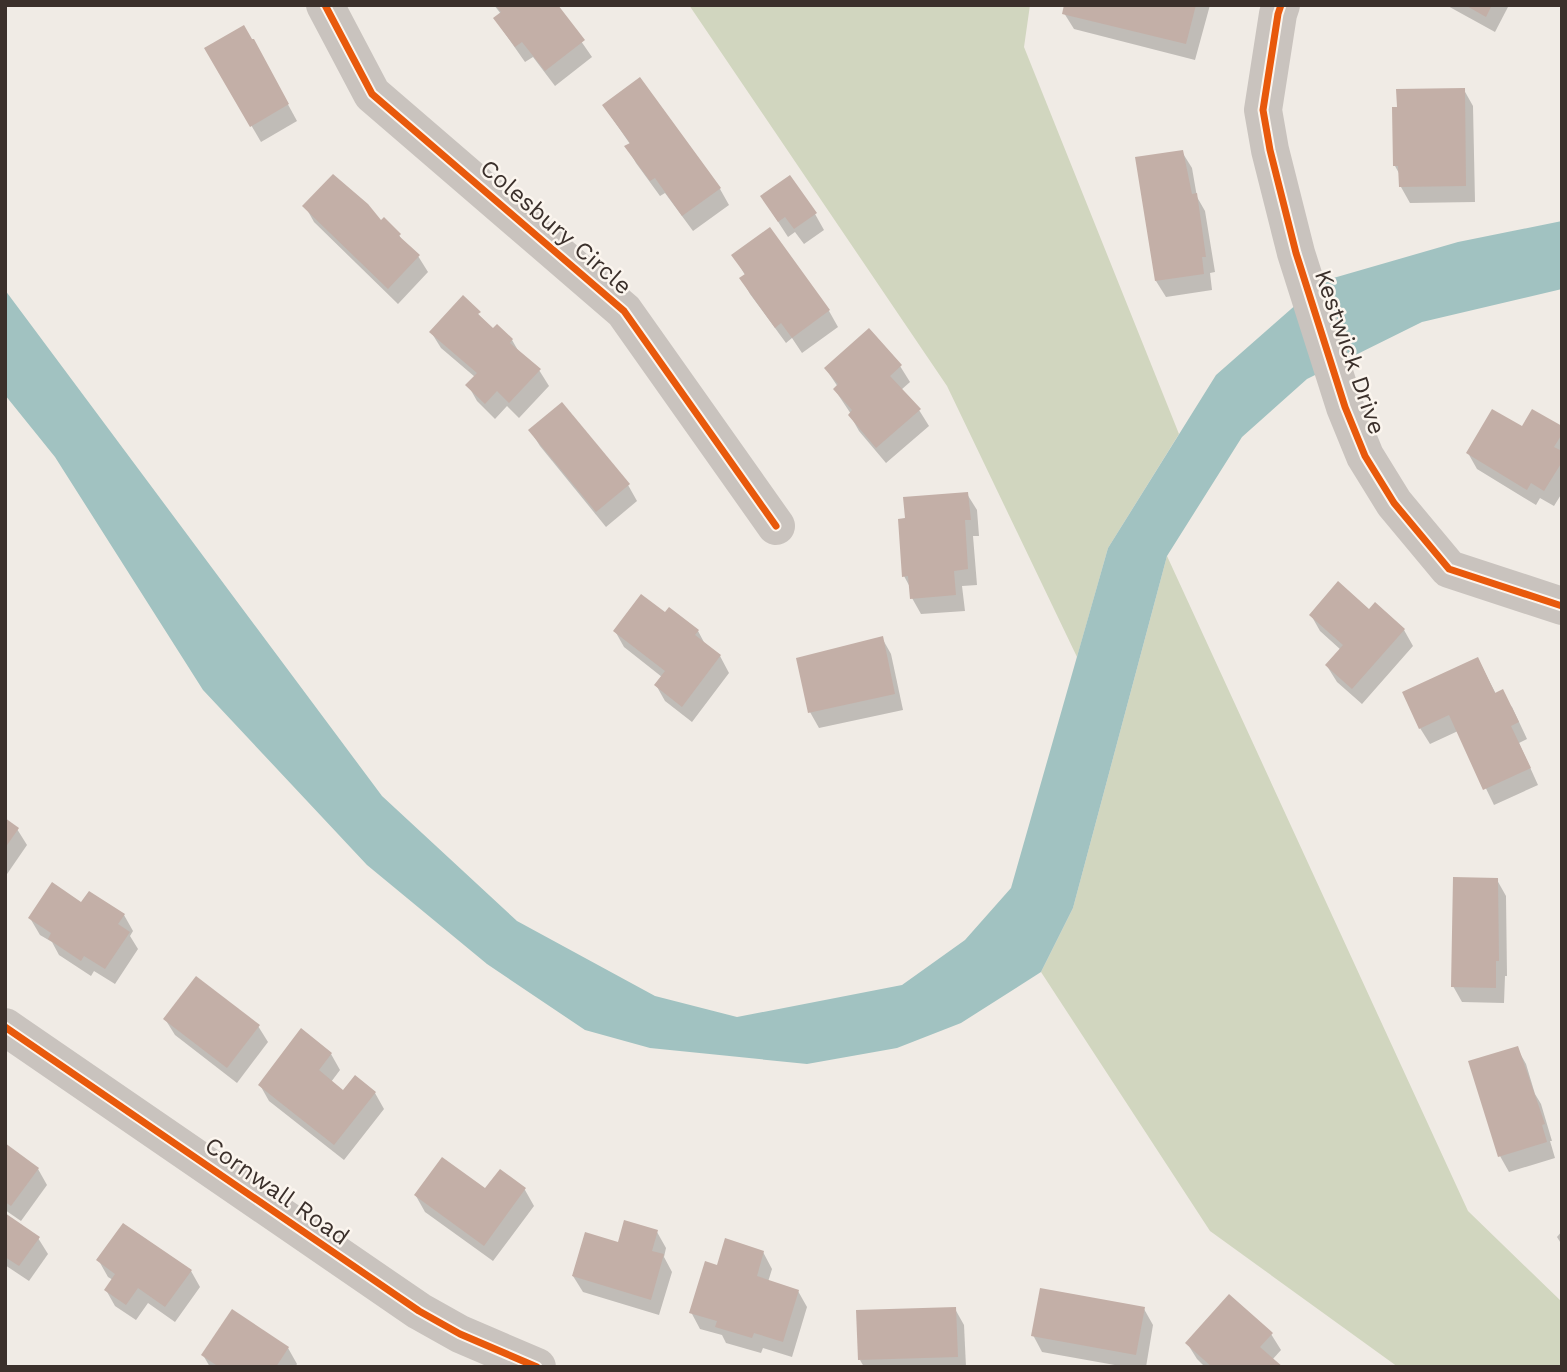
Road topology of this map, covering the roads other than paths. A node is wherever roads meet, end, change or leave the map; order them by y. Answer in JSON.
{"nodes":[{"id":1,"x":325,"y":5,"type":"edge"},
{"id":2,"x":1281,"y":5,"type":"edge"},
{"id":3,"x":776,"y":526,"type":"dead end"},
{"id":4,"x":1562,"y":606,"type":"edge"},
{"id":5,"x":5,"y":1027,"type":"edge"},
{"id":6,"x":537,"y":1367,"type":"edge"}],
"edges":[{"from":1,"to":3,"type":"street","name":"Colesbury Circle"},
{"from":2,"to":4,"type":"street","name":"Kestwick Drive"},
{"from":5,"to":6,"type":"street","name":"Cornwall Road"}]}
